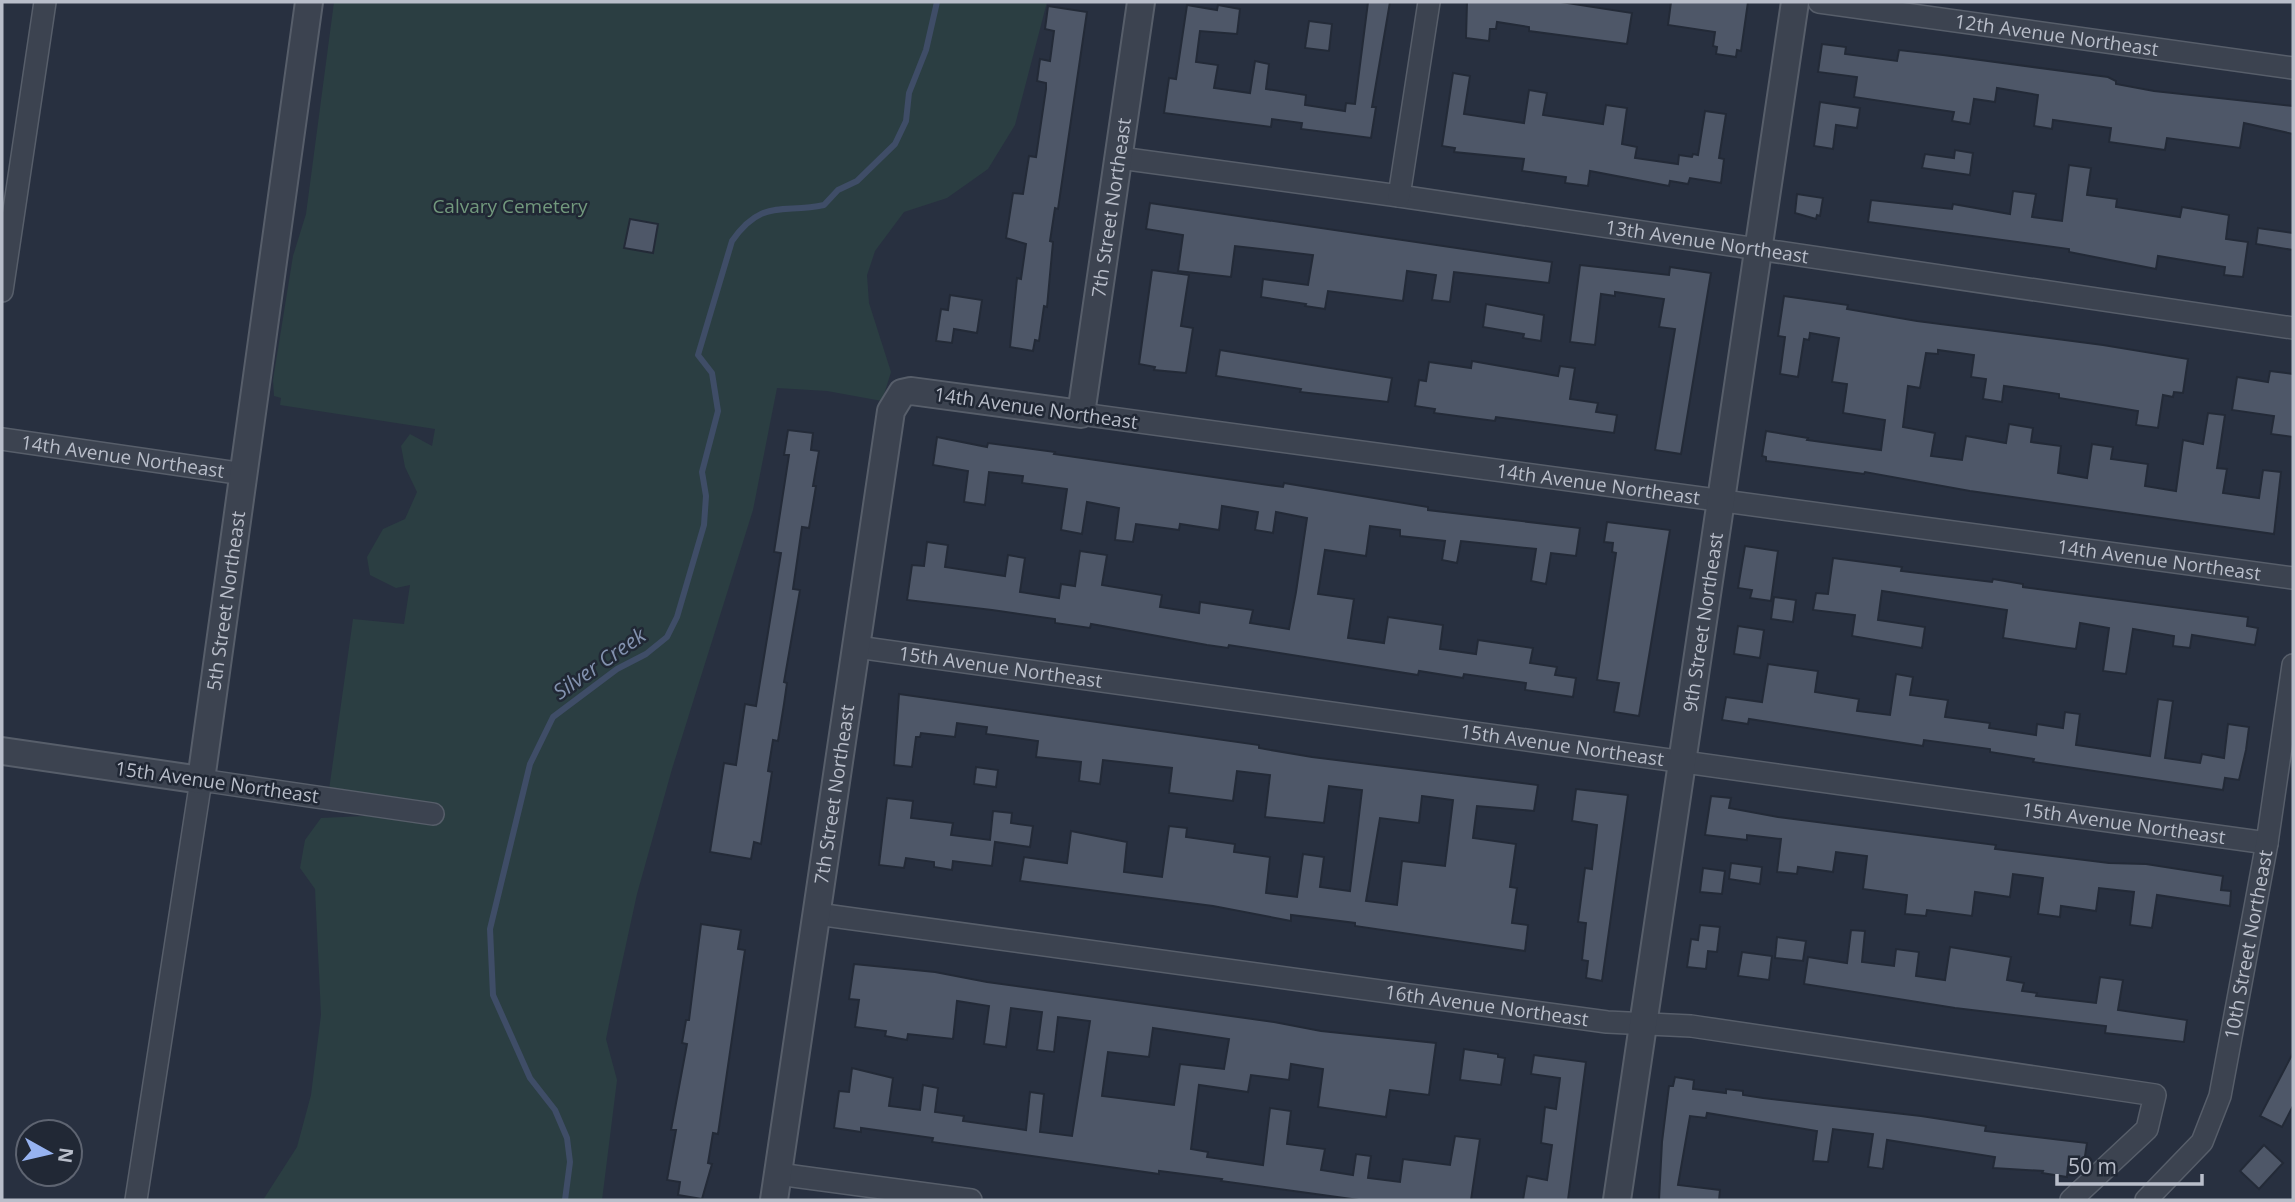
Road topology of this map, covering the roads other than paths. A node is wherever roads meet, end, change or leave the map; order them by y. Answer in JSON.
{"nodes":[{"id":1,"x":45,"y":2,"type":"edge"},
{"id":2,"x":309,"y":2,"type":"edge"},
{"id":3,"x":1141,"y":2,"type":"edge"},
{"id":4,"x":1429,"y":2,"type":"edge"},
{"id":5,"x":1795,"y":2,"type":"edge"},
{"id":6,"x":1819,"y":2,"type":"edge"},
{"id":7,"x":2293,"y":68,"type":"edge"},
{"id":8,"x":1120,"y":158,"type":"junction"},
{"id":9,"x":1399,"y":196,"type":"junction"},
{"id":10,"x":1757,"y":250,"type":"junction"},
{"id":11,"x":2,"y":291,"type":"edge"},
{"id":12,"x":2293,"y":328,"type":"edge"},
{"id":13,"x":902,"y":393,"type":"joint"},
{"id":14,"x":1081,"y":414,"type":"junction"},
{"id":15,"x":2,"y":439,"type":"edge"},
{"id":16,"x":244,"y":474,"type":"junction"},
{"id":17,"x":1720,"y":499,"type":"junction"},
{"id":18,"x":2293,"y":578,"type":"edge"},
{"id":19,"x":857,"y":647,"type":"junction"},
{"id":20,"x":2293,"y":665,"type":"edge"},
{"id":21,"x":2,"y":751,"type":"edge"},
{"id":22,"x":1681,"y":760,"type":"junction"},
{"id":23,"x":201,"y":780,"type":"junction"},
{"id":24,"x":433,"y":814,"type":"dead end"},
{"id":25,"x":2267,"y":842,"type":"junction"},
{"id":26,"x":817,"y":914,"type":"junction"},
{"id":27,"x":1644,"y":1023,"type":"junction"},
{"id":28,"x":778,"y":1174,"type":"junction"},
{"id":29,"x":136,"y":1200,"type":"edge"},
{"id":30,"x":774,"y":1200,"type":"edge"},
{"id":31,"x":971,"y":1200,"type":"edge"},
{"id":32,"x":1617,"y":1200,"type":"edge"},
{"id":33,"x":2071,"y":1200,"type":"edge"},
{"id":34,"x":2146,"y":1200,"type":"edge"}],
"edges":[{"from":1,"to":11,"type":"street"},
{"from":2,"to":16,"type":"street","name":"5th Street Northeast"},
{"from":3,"to":8,"type":"street","name":"7th Street Northeast"},
{"from":4,"to":9,"type":"street"},
{"from":5,"to":10,"type":"street","name":"9th Street Northeast"},
{"from":6,"to":7,"type":"street","name":"12th Avenue Northeast"},
{"from":8,"to":9,"type":"street","name":"13th Avenue Northeast"},
{"from":8,"to":14,"type":"street","name":"7th Street Northeast"},
{"from":9,"to":10,"type":"street","name":"13th Avenue Northeast"},
{"from":10,"to":12,"type":"street","name":"13th Avenue Northeast"},
{"from":10,"to":17,"type":"street","name":"9th Street Northeast"},
{"from":13,"to":14,"type":"street","name":"14th Avenue Northeast"},
{"from":13,"to":19,"type":"street","name":"7th Street Northeast"},
{"from":14,"to":17,"type":"street","name":"14th Avenue Northeast"},
{"from":15,"to":16,"type":"street","name":"14th Avenue Northeast"},
{"from":16,"to":23,"type":"street","name":"5th Street Northeast"},
{"from":17,"to":18,"type":"street","name":"14th Avenue Northeast"},
{"from":17,"to":22,"type":"street","name":"9th Street Northeast"},
{"from":19,"to":22,"type":"street","name":"15th Avenue Northeast"},
{"from":19,"to":26,"type":"street","name":"7th Street Northeast"},
{"from":20,"to":25,"type":"street","name":"10th Street Northeast"},
{"from":21,"to":23,"type":"street","name":"15th Avenue Northeast"},
{"from":22,"to":25,"type":"street","name":"15th Avenue Northeast"},
{"from":22,"to":27,"type":"street","name":"9th Street Northeast"},
{"from":23,"to":24,"type":"street","name":"15th Avenue Northeast"},
{"from":23,"to":29,"type":"street","name":"5th Street Northeast"},
{"from":25,"to":34,"type":"street","name":"10th Street Northeast"},
{"from":26,"to":27,"type":"street","name":"16th Avenue Northeast"},
{"from":26,"to":28,"type":"street","name":"7th Street Northeast"},
{"from":27,"to":32,"type":"street","name":"9th Street Northeast"},
{"from":27,"to":33,"type":"street","name":"16th Avenue Northeast"},
{"from":28,"to":30,"type":"street","name":"7th Street Northeast"},
{"from":28,"to":31,"type":"street"}]}
